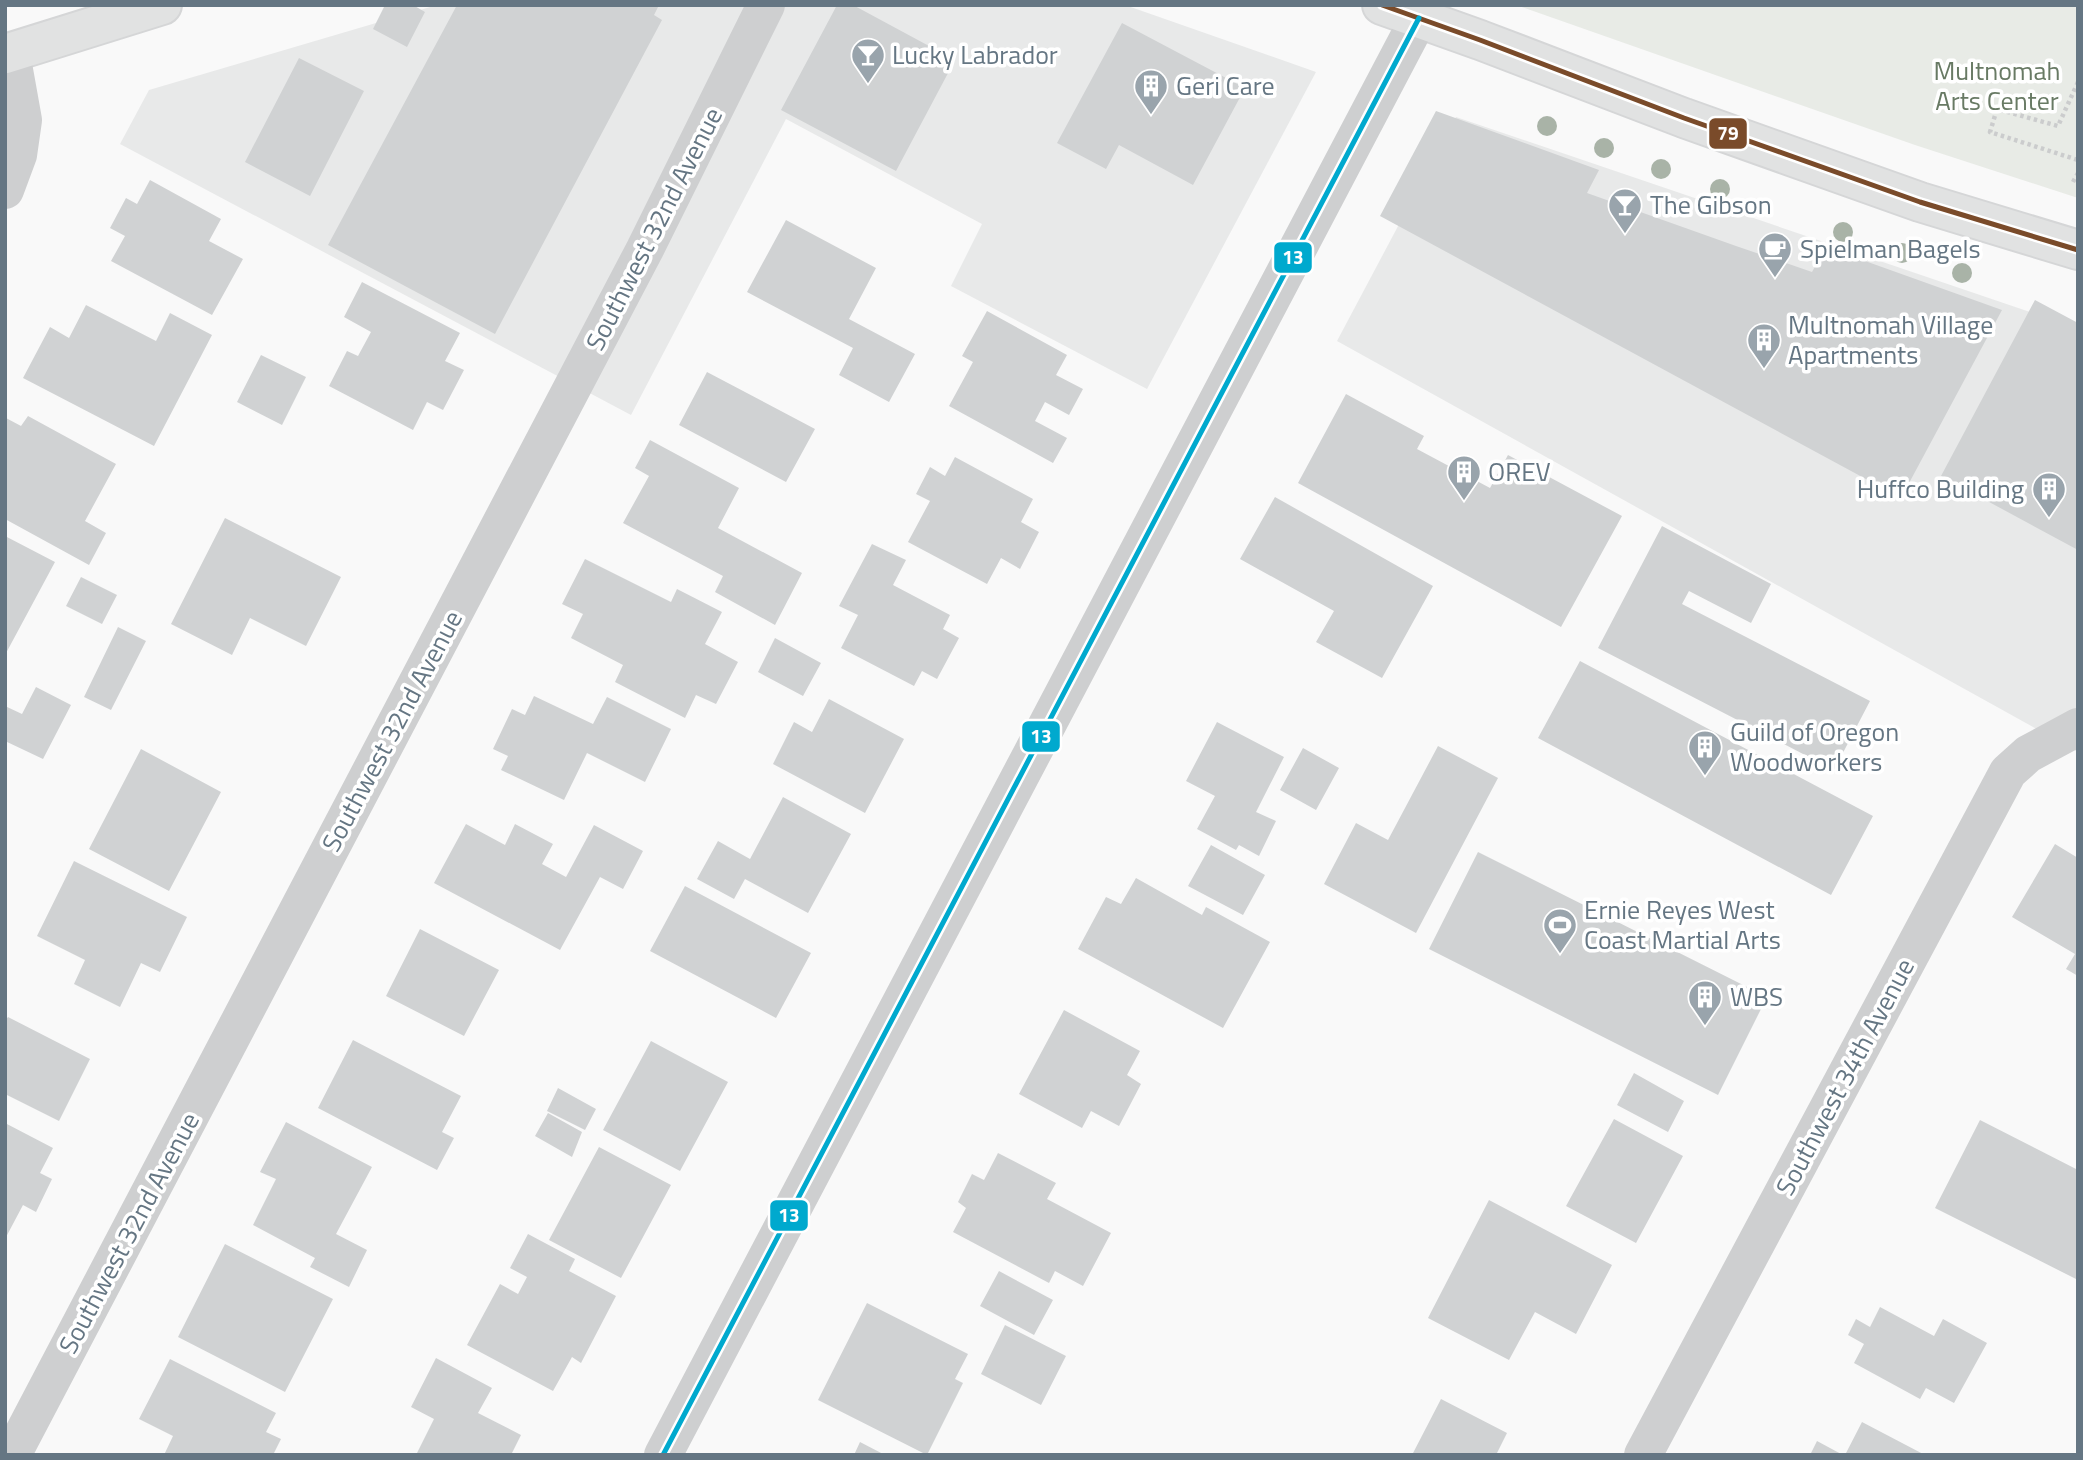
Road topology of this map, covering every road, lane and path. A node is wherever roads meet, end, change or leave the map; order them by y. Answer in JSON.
{"nodes":[{"id":1,"x":162,"y":5,"type":"edge"},
{"id":2,"x":766,"y":5,"type":"edge"},
{"id":3,"x":1382,"y":5,"type":"edge"},
{"id":4,"x":1419,"y":18,"type":"junction"},
{"id":5,"x":8,"y":54,"type":"edge"},
{"id":6,"x":2078,"y":82,"type":"edge"},
{"id":7,"x":2078,"y":160,"type":"edge"},
{"id":8,"x":2078,"y":173,"type":"edge"},
{"id":9,"x":2073,"y":182,"type":"dead end"},
{"id":10,"x":5,"y":190,"type":"edge"},
{"id":11,"x":2078,"y":250,"type":"edge"},
{"id":12,"x":2078,"y":727,"type":"edge"},
{"id":13,"x":12,"y":1455,"type":"edge"},
{"id":14,"x":663,"y":1455,"type":"edge"},
{"id":15,"x":1643,"y":1455,"type":"edge"}],
"edges":[{"from":1,"to":5,"type":"street"},
{"from":2,"to":13,"type":"street","name":"Southwest 32nd Avenue"},
{"from":3,"to":4,"type":"street"},
{"from":4,"to":11,"type":"street"},
{"from":4,"to":14,"type":"street"},
{"from":5,"to":10,"type":"street"},
{"from":6,"to":7,"type":"path"},
{"from":8,"to":9,"type":"path"},
{"from":12,"to":15,"type":"street","name":"Southwest 34th Avenue"}]}
